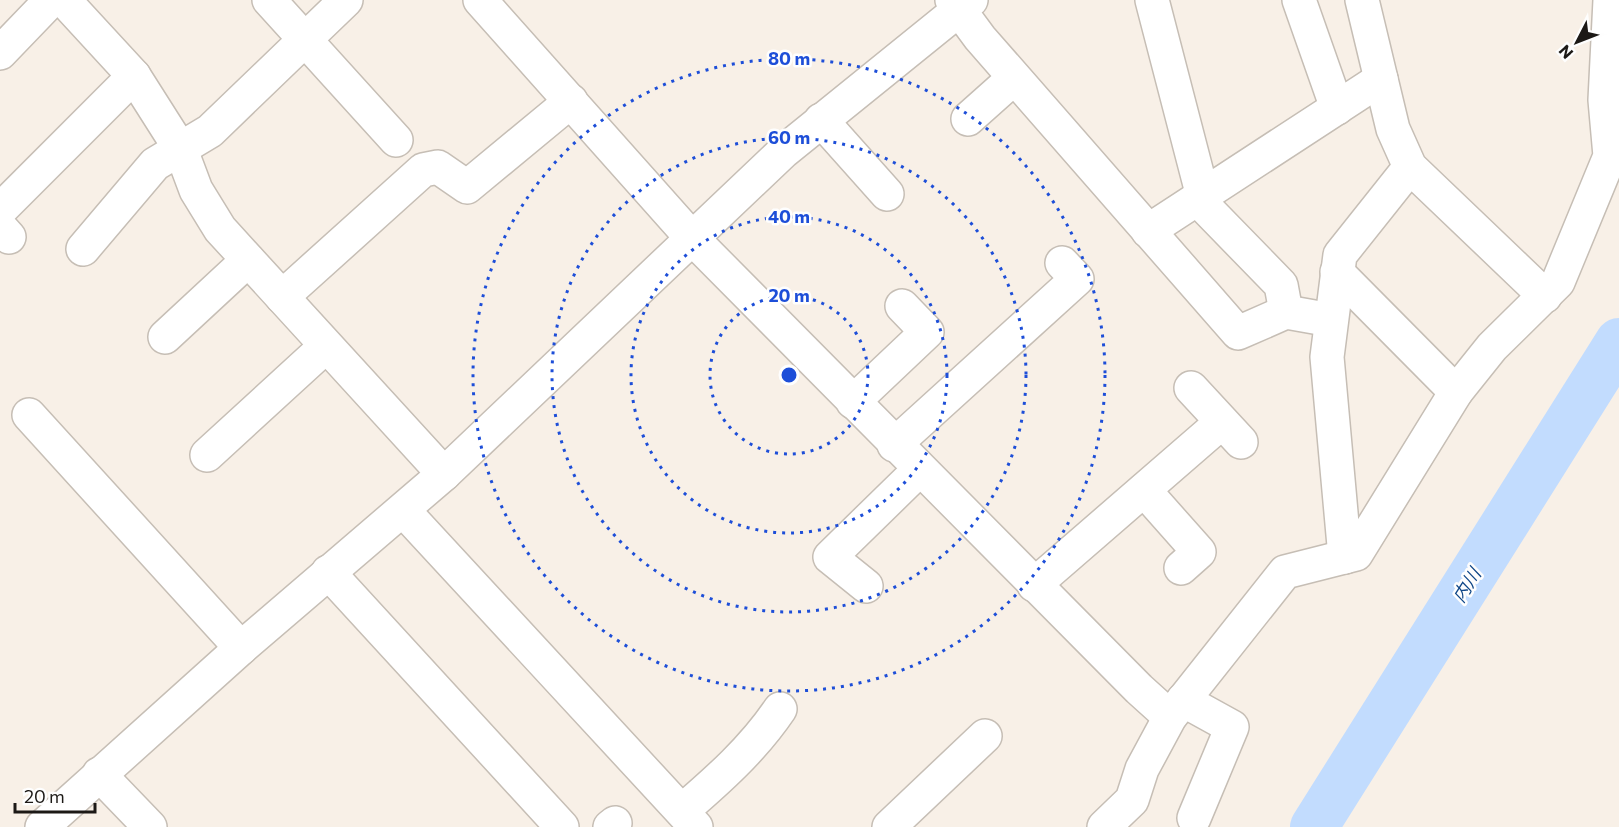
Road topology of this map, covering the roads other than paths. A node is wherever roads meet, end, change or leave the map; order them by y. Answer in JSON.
{"nodes":[{"id":1,"x":51,"y":0,"type":"edge"},
{"id":2,"x":64,"y":0,"type":"edge"},
{"id":3,"x":269,"y":0,"type":"edge"},
{"id":4,"x":346,"y":0,"type":"edge"},
{"id":5,"x":480,"y":0,"type":"edge"},
{"id":6,"x":1152,"y":0,"type":"edge"},
{"id":7,"x":1299,"y":0,"type":"edge"},
{"id":8,"x":1362,"y":0,"type":"edge"},
{"id":9,"x":961,"y":3,"type":"edge"},
{"id":10,"x":1613,"y":14,"type":"edge"},
{"id":11,"x":306,"y":38,"type":"junction"},
{"id":12,"x":0,"y":53,"type":"edge"},
{"id":13,"x":134,"y":76,"type":"junction"},
{"id":14,"x":1014,"y":78,"type":"junction"},
{"id":15,"x":1381,"y":79,"type":"junction"},
{"id":16,"x":571,"y":101,"type":"junction"},
{"id":17,"x":1337,"y":108,"type":"junction"},
{"id":18,"x":968,"y":119,"type":"dead end"},
{"id":19,"x":822,"y":120,"type":"junction"},
{"id":20,"x":396,"y":140,"type":"dead end"},
{"id":21,"x":182,"y":150,"type":"junction"},
{"id":22,"x":1410,"y":167,"type":"junction"},
{"id":23,"x":887,"y":194,"type":"dead end"},
{"id":24,"x":1202,"y":194,"type":"junction"},
{"id":25,"x":3,"y":225,"type":"edge"},
{"id":26,"x":1148,"y":231,"type":"junction"},
{"id":27,"x":691,"y":237,"type":"junction"},
{"id":28,"x":83,"y":249,"type":"dead end"},
{"id":29,"x":248,"y":260,"type":"junction"},
{"id":30,"x":1062,"y":263,"type":"dead end"},
{"id":31,"x":1337,"y":272,"type":"junction"},
{"id":32,"x":1545,"y":296,"type":"junction"},
{"id":33,"x":282,"y":297,"type":"junction"},
{"id":34,"x":902,"y":306,"type":"dead end"},
{"id":35,"x":1286,"y":312,"type":"junction"},
{"id":36,"x":1331,"y":320,"type":"junction"},
{"id":37,"x":165,"y":337,"type":"dead end"},
{"id":38,"x":326,"y":346,"type":"junction"},
{"id":39,"x":1191,"y":388,"type":"dead end"},
{"id":40,"x":1456,"y":392,"type":"junction"},
{"id":41,"x":853,"y":402,"type":"junction"},
{"id":42,"x":29,"y":415,"type":"dead end"},
{"id":43,"x":894,"y":445,"type":"junction"},
{"id":44,"x":207,"y":455,"type":"dead end"},
{"id":45,"x":919,"y":470,"type":"junction"},
{"id":46,"x":444,"y":474,"type":"junction"},
{"id":47,"x":1144,"y":490,"type":"junction"},
{"id":48,"x":403,"y":510,"type":"junction"},
{"id":49,"x":1345,"y":557,"type":"junction"},
{"id":50,"x":1181,"y":568,"type":"dead end"},
{"id":51,"x":328,"y":572,"type":"junction"},
{"id":52,"x":1034,"y":585,"type":"junction"},
{"id":53,"x":866,"y":586,"type":"dead end"},
{"id":54,"x":241,"y":648,"type":"junction"},
{"id":55,"x":780,"y":709,"type":"dead end"},
{"id":56,"x":1176,"y":709,"type":"junction"},
{"id":57,"x":985,"y":736,"type":"dead end"},
{"id":58,"x":99,"y":774,"type":"junction"},
{"id":59,"x":1135,"y":813,"type":"edge"},
{"id":60,"x":1194,"y":818,"type":"dead end"},
{"id":61,"x":689,"y":819,"type":"edge"},
{"id":62,"x":42,"y":827,"type":"edge"},
{"id":63,"x":150,"y":827,"type":"edge"},
{"id":64,"x":562,"y":827,"type":"edge"},
{"id":65,"x":889,"y":827,"type":"edge"},
{"id":66,"x":1104,"y":827,"type":"edge"}],
"edges":[{"from":1,"to":12,"type":"street"},
{"from":2,"to":13,"type":"street"},
{"from":3,"to":11,"type":"street"},
{"from":4,"to":11,"type":"street"},
{"from":5,"to":16,"type":"street"},
{"from":6,"to":24,"type":"street"},
{"from":7,"to":17,"type":"street"},
{"from":8,"to":15,"type":"street"},
{"from":9,"to":14,"type":"street"},
{"from":9,"to":19,"type":"street"},
{"from":10,"to":32,"type":"street"},
{"from":11,"to":20,"type":"street"},
{"from":11,"to":21,"type":"street"},
{"from":13,"to":21,"type":"street"},
{"from":13,"to":25,"type":"street"},
{"from":14,"to":18,"type":"street"},
{"from":14,"to":26,"type":"street"},
{"from":15,"to":17,"type":"street"},
{"from":15,"to":22,"type":"street"},
{"from":16,"to":27,"type":"street"},
{"from":16,"to":33,"type":"street"},
{"from":17,"to":24,"type":"street"},
{"from":19,"to":23,"type":"street"},
{"from":19,"to":27,"type":"street"},
{"from":21,"to":28,"type":"street"},
{"from":21,"to":29,"type":"street"},
{"from":22,"to":31,"type":"street"},
{"from":22,"to":32,"type":"street"},
{"from":24,"to":26,"type":"street"},
{"from":24,"to":35,"type":"street"},
{"from":26,"to":35,"type":"street"},
{"from":27,"to":41,"type":"street"},
{"from":27,"to":46,"type":"street"},
{"from":29,"to":33,"type":"street"},
{"from":29,"to":37,"type":"street"},
{"from":30,"to":43,"type":"street"},
{"from":31,"to":36,"type":"street"},
{"from":31,"to":40,"type":"street"},
{"from":32,"to":40,"type":"street"},
{"from":33,"to":38,"type":"street"},
{"from":34,"to":41,"type":"street"},
{"from":35,"to":36,"type":"street"},
{"from":36,"to":49,"type":"street"},
{"from":38,"to":44,"type":"street"},
{"from":38,"to":46,"type":"street"},
{"from":39,"to":47,"type":"street"},
{"from":40,"to":49,"type":"street"},
{"from":41,"to":43,"type":"street"},
{"from":42,"to":54,"type":"street"},
{"from":43,"to":45,"type":"street"},
{"from":45,"to":52,"type":"street"},
{"from":45,"to":53,"type":"street"},
{"from":46,"to":48,"type":"street"},
{"from":47,"to":50,"type":"street"},
{"from":47,"to":52,"type":"street"},
{"from":48,"to":51,"type":"street"},
{"from":48,"to":61,"type":"street"},
{"from":49,"to":56,"type":"street"},
{"from":51,"to":54,"type":"street"},
{"from":51,"to":64,"type":"street"},
{"from":52,"to":56,"type":"street"},
{"from":54,"to":58,"type":"street"},
{"from":55,"to":61,"type":"street"},
{"from":56,"to":59,"type":"street"},
{"from":56,"to":60,"type":"street"},
{"from":57,"to":65,"type":"street"},
{"from":58,"to":62,"type":"street"},
{"from":58,"to":63,"type":"street"},
{"from":59,"to":66,"type":"street"}]}
